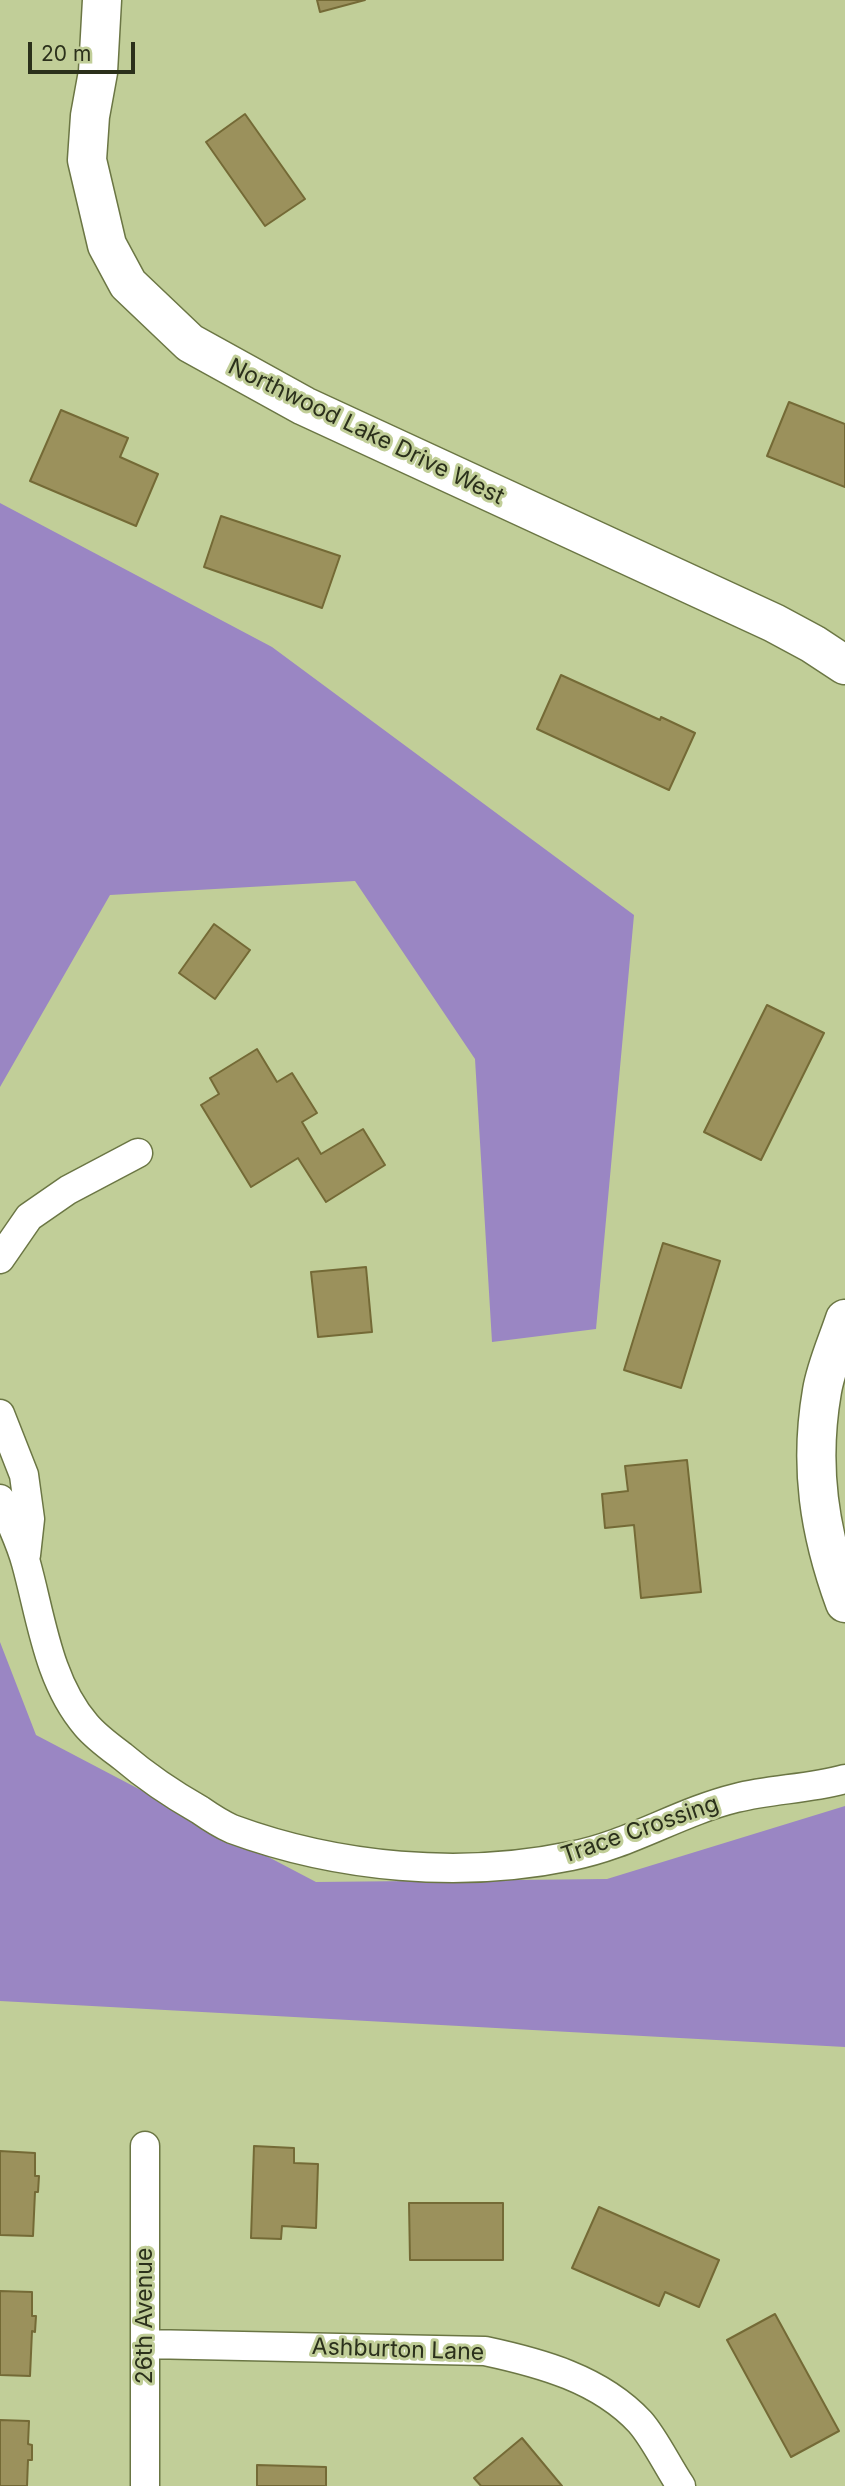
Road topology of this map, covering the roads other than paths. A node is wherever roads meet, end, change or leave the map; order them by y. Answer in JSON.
{"nodes":[{"id":1,"x":102,"y":0,"type":"edge"},
{"id":2,"x":845,"y":665,"type":"edge"},
{"id":3,"x":138,"y":1153,"type":"dead end"},
{"id":4,"x":0,"y":1259,"type":"edge"},
{"id":5,"x":845,"y":1319,"type":"edge"},
{"id":6,"x":0,"y":1413,"type":"edge"},
{"id":7,"x":0,"y":1499,"type":"edge"},
{"id":8,"x":25,"y":1561,"type":"junction"},
{"id":9,"x":845,"y":1603,"type":"edge"},
{"id":10,"x":845,"y":1779,"type":"edge"},
{"id":11,"x":145,"y":2146,"type":"dead end"},
{"id":12,"x":146,"y":2344,"type":"junction"},
{"id":13,"x":145,"y":2486,"type":"edge"},
{"id":14,"x":681,"y":2486,"type":"edge"}],
"edges":[{"from":1,"to":2,"type":"street","name":"Northwood Lake Drive West"},
{"from":3,"to":4,"type":"street"},
{"from":5,"to":9,"type":"street"},
{"from":6,"to":8,"type":"street"},
{"from":7,"to":8,"type":"street","name":"Trace Crossing"},
{"from":8,"to":10,"type":"street","name":"Trace Crossing"},
{"from":11,"to":12,"type":"street","name":"26th Avenue"},
{"from":12,"to":13,"type":"street","name":"26th Avenue"},
{"from":12,"to":14,"type":"street","name":"Ashburton Lane"}]}
